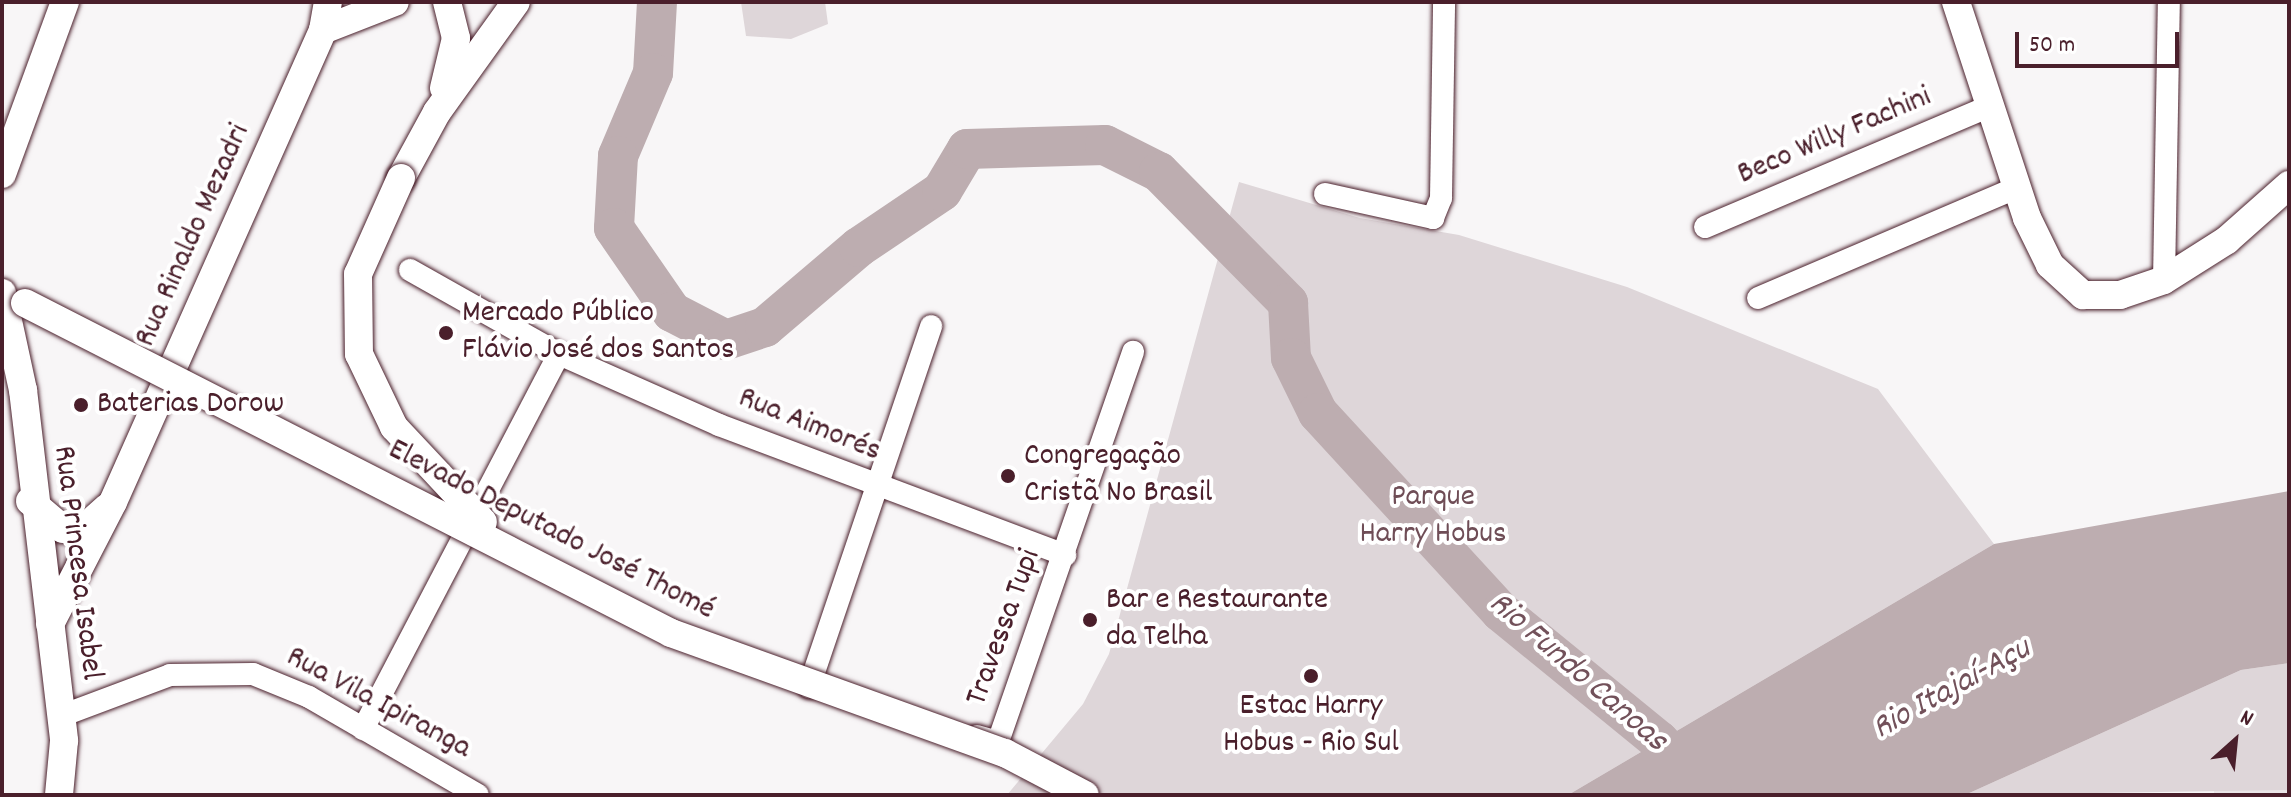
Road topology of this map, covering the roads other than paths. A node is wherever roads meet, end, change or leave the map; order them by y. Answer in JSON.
{"nodes":[{"id":1,"x":65,"y":2,"type":"edge"},
{"id":2,"x":328,"y":2,"type":"edge"},
{"id":3,"x":395,"y":2,"type":"edge"},
{"id":4,"x":447,"y":2,"type":"edge"},
{"id":5,"x":516,"y":2,"type":"edge"},
{"id":6,"x":1444,"y":2,"type":"edge"},
{"id":7,"x":1956,"y":2,"type":"edge"},
{"id":8,"x":2169,"y":2,"type":"edge"},
{"id":9,"x":323,"y":30,"type":"junction"},
{"id":10,"x":1990,"y":106,"type":"junction"},
{"id":11,"x":437,"y":112,"type":"junction"},
{"id":12,"x":2,"y":174,"type":"edge"},
{"id":13,"x":2289,"y":185,"type":"edge"},
{"id":14,"x":2016,"y":188,"type":"junction"},
{"id":15,"x":1325,"y":194,"type":"dead end"},
{"id":16,"x":1705,"y":227,"type":"dead end"},
{"id":17,"x":410,"y":270,"type":"dead end"},
{"id":18,"x":2164,"y":280,"type":"junction"},
{"id":19,"x":10,"y":296,"type":"edge"},
{"id":20,"x":1758,"y":298,"type":"dead end"},
{"id":21,"x":931,"y":326,"type":"dead end"},
{"id":22,"x":1133,"y":352,"type":"dead end"},
{"id":23,"x":559,"y":354,"type":"junction"},
{"id":24,"x":168,"y":378,"type":"junction"},
{"id":25,"x":876,"y":487,"type":"junction"},
{"id":26,"x":30,"y":501,"type":"junction"},
{"id":27,"x":113,"y":502,"type":"junction"},
{"id":28,"x":465,"y":530,"type":"junction"},
{"id":29,"x":1065,"y":555,"type":"junction"},
{"id":30,"x":524,"y":556,"type":"junction"},
{"id":31,"x":50,"y":624,"type":"junction"},
{"id":32,"x":809,"y":687,"type":"junction"},
{"id":33,"x":61,"y":716,"type":"junction"},
{"id":34,"x":363,"y":729,"type":"junction"},
{"id":35,"x":59,"y":795,"type":"edge"},
{"id":36,"x":478,"y":795,"type":"edge"},
{"id":37,"x":1085,"y":795,"type":"edge"}],
"edges":[{"from":1,"to":12,"type":"street"},
{"from":2,"to":9,"type":"street","name":"Rua Rinaldo Mezadri"},
{"from":3,"to":9,"type":"street"},
{"from":4,"to":11,"type":"street"},
{"from":5,"to":11,"type":"street"},
{"from":6,"to":15,"type":"street"},
{"from":7,"to":10,"type":"street"},
{"from":8,"to":18,"type":"street"},
{"from":9,"to":24,"type":"street","name":"Rua Rinaldo Mezadri"},
{"from":10,"to":14,"type":"street"},
{"from":10,"to":16,"type":"street","name":"Beco Willy Fachini"},
{"from":11,"to":30,"type":"street","bridge":true},
{"from":13,"to":18,"type":"street"},
{"from":14,"to":18,"type":"street"},
{"from":14,"to":20,"type":"street"},
{"from":17,"to":23,"type":"street","name":"Rua Aimorés"},
{"from":19,"to":26,"type":"street","name":"Rua Princesa Isabel"},
{"from":19,"to":30,"type":"street","name":"Elevado Deputado José Thomé","bridge":true},
{"from":21,"to":25,"type":"street"},
{"from":22,"to":29,"type":"street","name":"Travessa Tupi"},
{"from":23,"to":25,"type":"street","name":"Rua Aimorés"},
{"from":23,"to":28,"type":"street"},
{"from":24,"to":27,"type":"street","name":"Rua Rinaldo Mezadri"},
{"from":24,"to":28,"type":"street"},
{"from":25,"to":29,"type":"street","name":"Rua Aimorés"},
{"from":25,"to":32,"type":"street"},
{"from":26,"to":27,"type":"street"},
{"from":26,"to":31,"type":"street","name":"Rua Princesa Isabel"},
{"from":27,"to":31,"type":"street","name":"Rua Rinaldo Mezadri"},
{"from":28,"to":32,"type":"street"},
{"from":28,"to":34,"type":"street"},
{"from":29,"to":32,"type":"street","name":"Travessa Tupi"},
{"from":30,"to":37,"type":"street","name":"Elevado Deputado José Thomé","bridge":true},
{"from":31,"to":33,"type":"street","name":"Rua Princesa Isabel"},
{"from":33,"to":34,"type":"street","name":"Rua Vila Ipiranga"},
{"from":33,"to":35,"type":"street","name":"Rua Princesa Isabel"},
{"from":34,"to":36,"type":"street","name":"Rua Vila Ipiranga"}]}
